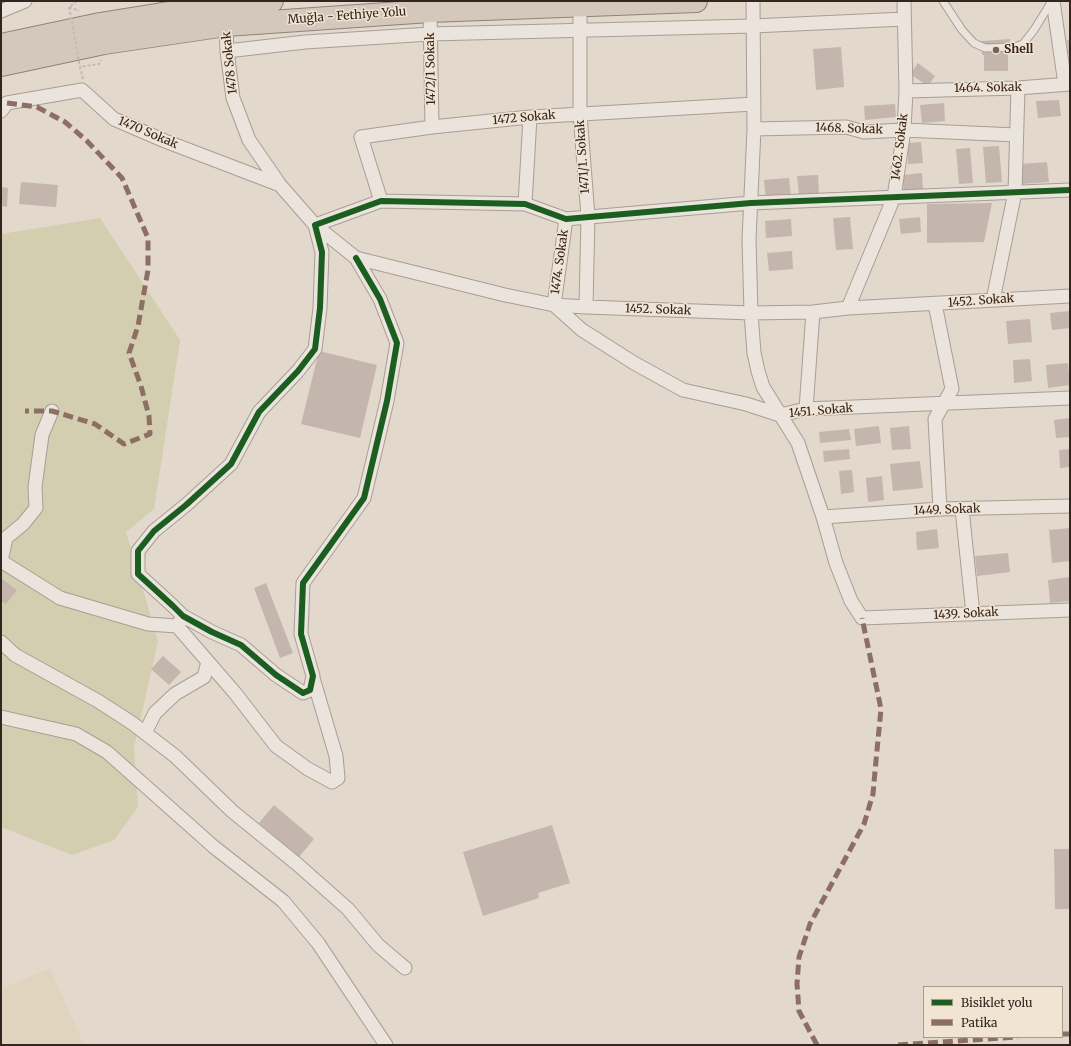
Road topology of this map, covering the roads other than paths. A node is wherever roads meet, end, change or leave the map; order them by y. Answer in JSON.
{"nodes":[{"id":1,"x":25,"y":1,"type":"edge"},
{"id":2,"x":272,"y":1,"type":"edge"},
{"id":3,"x":696,"y":1,"type":"edge"},
{"id":4,"x":753,"y":1,"type":"edge"},
{"id":5,"x":904,"y":1,"type":"edge"},
{"id":6,"x":943,"y":1,"type":"edge"},
{"id":7,"x":1052,"y":1,"type":"edge"},
{"id":8,"x":580,"y":6,"type":"junction"},
{"id":9,"x":221,"y":10,"type":"edge"},
{"id":10,"x":1,"y":11,"type":"edge"},
{"id":11,"x":430,"y":11,"type":"junction"},
{"id":12,"x":904,"y":19,"type":"junction"},
{"id":13,"x":754,"y":26,"type":"junction"},
{"id":14,"x":580,"y":29,"type":"junction"},
{"id":15,"x":430,"y":34,"type":"junction"},
{"id":16,"x":1,"y":45,"type":"edge"},
{"id":17,"x":227,"y":52,"type":"junction"},
{"id":18,"x":1,"y":65,"type":"edge"},
{"id":19,"x":1068,"y":84,"type":"edge"},
{"id":20,"x":1018,"y":88,"type":"junction"},
{"id":21,"x":906,"y":91,"type":"junction"},
{"id":22,"x":754,"y":104,"type":"junction"},
{"id":23,"x":1,"y":111,"type":"edge"},
{"id":24,"x":580,"y":114,"type":"junction"},
{"id":25,"x":530,"y":117,"type":"junction"},
{"id":26,"x":432,"y":127,"type":"junction"},
{"id":27,"x":754,"y":129,"type":"junction"},
{"id":28,"x":904,"y":130,"type":"junction"},
{"id":29,"x":1016,"y":135,"type":"junction"},
{"id":30,"x":280,"y":185,"type":"junction"},
{"id":31,"x":1070,"y":190,"type":"edge"},
{"id":32,"x":1015,"y":192,"type":"junction"},
{"id":33,"x":894,"y":197,"type":"junction"},
{"id":34,"x":381,"y":201,"type":"junction"},
{"id":35,"x":751,"y":203,"type":"junction"},
{"id":36,"x":526,"y":204,"type":"junction"},
{"id":37,"x":588,"y":216,"type":"junction"},
{"id":38,"x":566,"y":219,"type":"junction"},
{"id":39,"x":315,"y":225,"type":"junction"},
{"id":40,"x":356,"y":258,"type":"junction"},
{"id":41,"x":1070,"y":296,"type":"edge"},
{"id":42,"x":993,"y":300,"type":"junction"},
{"id":43,"x":935,"y":304,"type":"junction"},
{"id":44,"x":554,"y":306,"type":"junction"},
{"id":45,"x":586,"y":308,"type":"junction"},
{"id":46,"x":848,"y":308,"type":"junction"},
{"id":47,"x":813,"y":312,"type":"junction"},
{"id":48,"x":751,"y":313,"type":"junction"},
{"id":49,"x":1070,"y":398,"type":"edge"},
{"id":50,"x":944,"y":404,"type":"junction"},
{"id":51,"x":806,"y":410,"type":"junction"},
{"id":52,"x":52,"y":411,"type":"dead end"},
{"id":53,"x":780,"y":415,"type":"junction"},
{"id":54,"x":1070,"y":506,"type":"edge"},
{"id":55,"x":940,"y":509,"type":"junction"},
{"id":56,"x":962,"y":509,"type":"junction"},
{"id":57,"x":823,"y":517,"type":"junction"},
{"id":58,"x":1,"y":561,"type":"edge"},
{"id":59,"x":1070,"y":610,"type":"edge"},
{"id":60,"x":973,"y":614,"type":"junction"},
{"id":61,"x":180,"y":621,"type":"junction"},
{"id":62,"x":1,"y":642,"type":"edge"},
{"id":63,"x":208,"y":662,"type":"junction"},
{"id":64,"x":313,"y":676,"type":"junction"},
{"id":65,"x":1,"y":717,"type":"edge"},
{"id":66,"x":145,"y":733,"type":"junction"},
{"id":67,"x":405,"y":968,"type":"dead end"},
{"id":68,"x":386,"y":1045,"type":"edge"}],
"edges":[{"from":1,"to":10,"type":"street"},
{"from":2,"to":9,"type":"highway","name":"Muğla - Fethiye Yolu"},
{"from":3,"to":8,"type":"highway","name":"Muğla - Fethiye Yolu"},
{"from":4,"to":13,"type":"street"},
{"from":5,"to":12,"type":"street","name":"1462. Sokak"},
{"from":6,"to":7,"type":"lane"},
{"from":7,"to":19,"type":"street"},
{"from":8,"to":11,"type":"highway","name":"Muğla - Fethiye Yolu"},
{"from":8,"to":14,"type":"street","name":"1471/1. Sokak"},
{"from":9,"to":11,"type":"highway","name":"Muğla - Fethiye Yolu"},
{"from":9,"to":16,"type":"highway","name":"Muğla - Fethiye Yolu"},
{"from":9,"to":17,"type":"street","name":"1478 Sokak"},
{"from":9,"to":18,"type":"highway","name":"Muğla - Fethiye Yolu"},
{"from":11,"to":15,"type":"street","name":"1472/1 Sokak"},
{"from":12,"to":13,"type":"street"},
{"from":12,"to":21,"type":"street","name":"1462. Sokak"},
{"from":13,"to":14,"type":"street"},
{"from":13,"to":22,"type":"street"},
{"from":14,"to":15,"type":"street"},
{"from":14,"to":24,"type":"street","name":"1471/1. Sokak"},
{"from":15,"to":17,"type":"street"},
{"from":15,"to":26,"type":"street","name":"1472/1 Sokak"},
{"from":17,"to":30,"type":"street","name":"1478 Sokak"},
{"from":19,"to":20,"type":"street","name":"1464. Sokak"},
{"from":20,"to":21,"type":"street","name":"1464. Sokak"},
{"from":20,"to":29,"type":"street"},
{"from":21,"to":28,"type":"street","name":"1462. Sokak"},
{"from":22,"to":24,"type":"street","name":"1472 Sokak"},
{"from":22,"to":27,"type":"street"},
{"from":23,"to":30,"type":"street","name":"1470 Sokak"},
{"from":24,"to":25,"type":"street","name":"1472 Sokak"},
{"from":24,"to":37,"type":"street","name":"1471/1. Sokak"},
{"from":25,"to":26,"type":"street","name":"1472 Sokak"},
{"from":25,"to":36,"type":"street"},
{"from":26,"to":34,"type":"street","name":"1472 Sokak"},
{"from":27,"to":28,"type":"street","name":"1468. Sokak"},
{"from":27,"to":35,"type":"street"},
{"from":28,"to":29,"type":"street","name":"1468. Sokak"},
{"from":28,"to":33,"type":"street","name":"1462. Sokak"},
{"from":29,"to":32,"type":"street"},
{"from":30,"to":39,"type":"street","name":"1452. Sokak"},
{"from":31,"to":32,"type":"street"},
{"from":32,"to":33,"type":"street"},
{"from":32,"to":42,"type":"street"},
{"from":33,"to":35,"type":"street"},
{"from":33,"to":46,"type":"street","name":"1462. Sokak"},
{"from":34,"to":36,"type":"street"},
{"from":34,"to":39,"type":"street"},
{"from":35,"to":37,"type":"street"},
{"from":35,"to":48,"type":"street"},
{"from":36,"to":38,"type":"street"},
{"from":37,"to":38,"type":"street"},
{"from":37,"to":45,"type":"street","name":"1471/1. Sokak"},
{"from":38,"to":44,"type":"street","name":"1474. Sokak"},
{"from":39,"to":40,"type":"street","name":"1452. Sokak"},
{"from":39,"to":61,"type":"street"},
{"from":40,"to":44,"type":"street","name":"1452. Sokak"},
{"from":40,"to":64,"type":"street"},
{"from":41,"to":42,"type":"street","name":"1452. Sokak"},
{"from":42,"to":43,"type":"street","name":"1452. Sokak"},
{"from":43,"to":46,"type":"street","name":"1452. Sokak"},
{"from":43,"to":50,"type":"street"},
{"from":44,"to":45,"type":"street","name":"1452. Sokak"},
{"from":44,"to":53,"type":"street","name":"1451. Sokak"},
{"from":45,"to":48,"type":"street","name":"1452. Sokak"},
{"from":46,"to":47,"type":"street","name":"1452. Sokak"},
{"from":47,"to":48,"type":"street","name":"1452. Sokak"},
{"from":47,"to":51,"type":"street"},
{"from":48,"to":53,"type":"street"},
{"from":49,"to":50,"type":"street","name":"1451. Sokak"},
{"from":50,"to":51,"type":"street","name":"1451. Sokak"},
{"from":50,"to":55,"type":"street"},
{"from":51,"to":53,"type":"street","name":"1451. Sokak"},
{"from":52,"to":58,"type":"street"},
{"from":53,"to":57,"type":"street"},
{"from":54,"to":56,"type":"street","name":"1449. Sokak"},
{"from":55,"to":56,"type":"street","name":"1449. Sokak"},
{"from":55,"to":57,"type":"street","name":"1449. Sokak"},
{"from":56,"to":60,"type":"street"},
{"from":57,"to":60,"type":"street","name":"1439. Sokak"},
{"from":58,"to":61,"type":"street"},
{"from":59,"to":60,"type":"street","name":"1439. Sokak"},
{"from":61,"to":63,"type":"street"},
{"from":61,"to":64,"type":"street"},
{"from":62,"to":66,"type":"street"},
{"from":63,"to":64,"type":"street"},
{"from":63,"to":66,"type":"street"},
{"from":65,"to":68,"type":"street"},
{"from":66,"to":67,"type":"street"}]}
